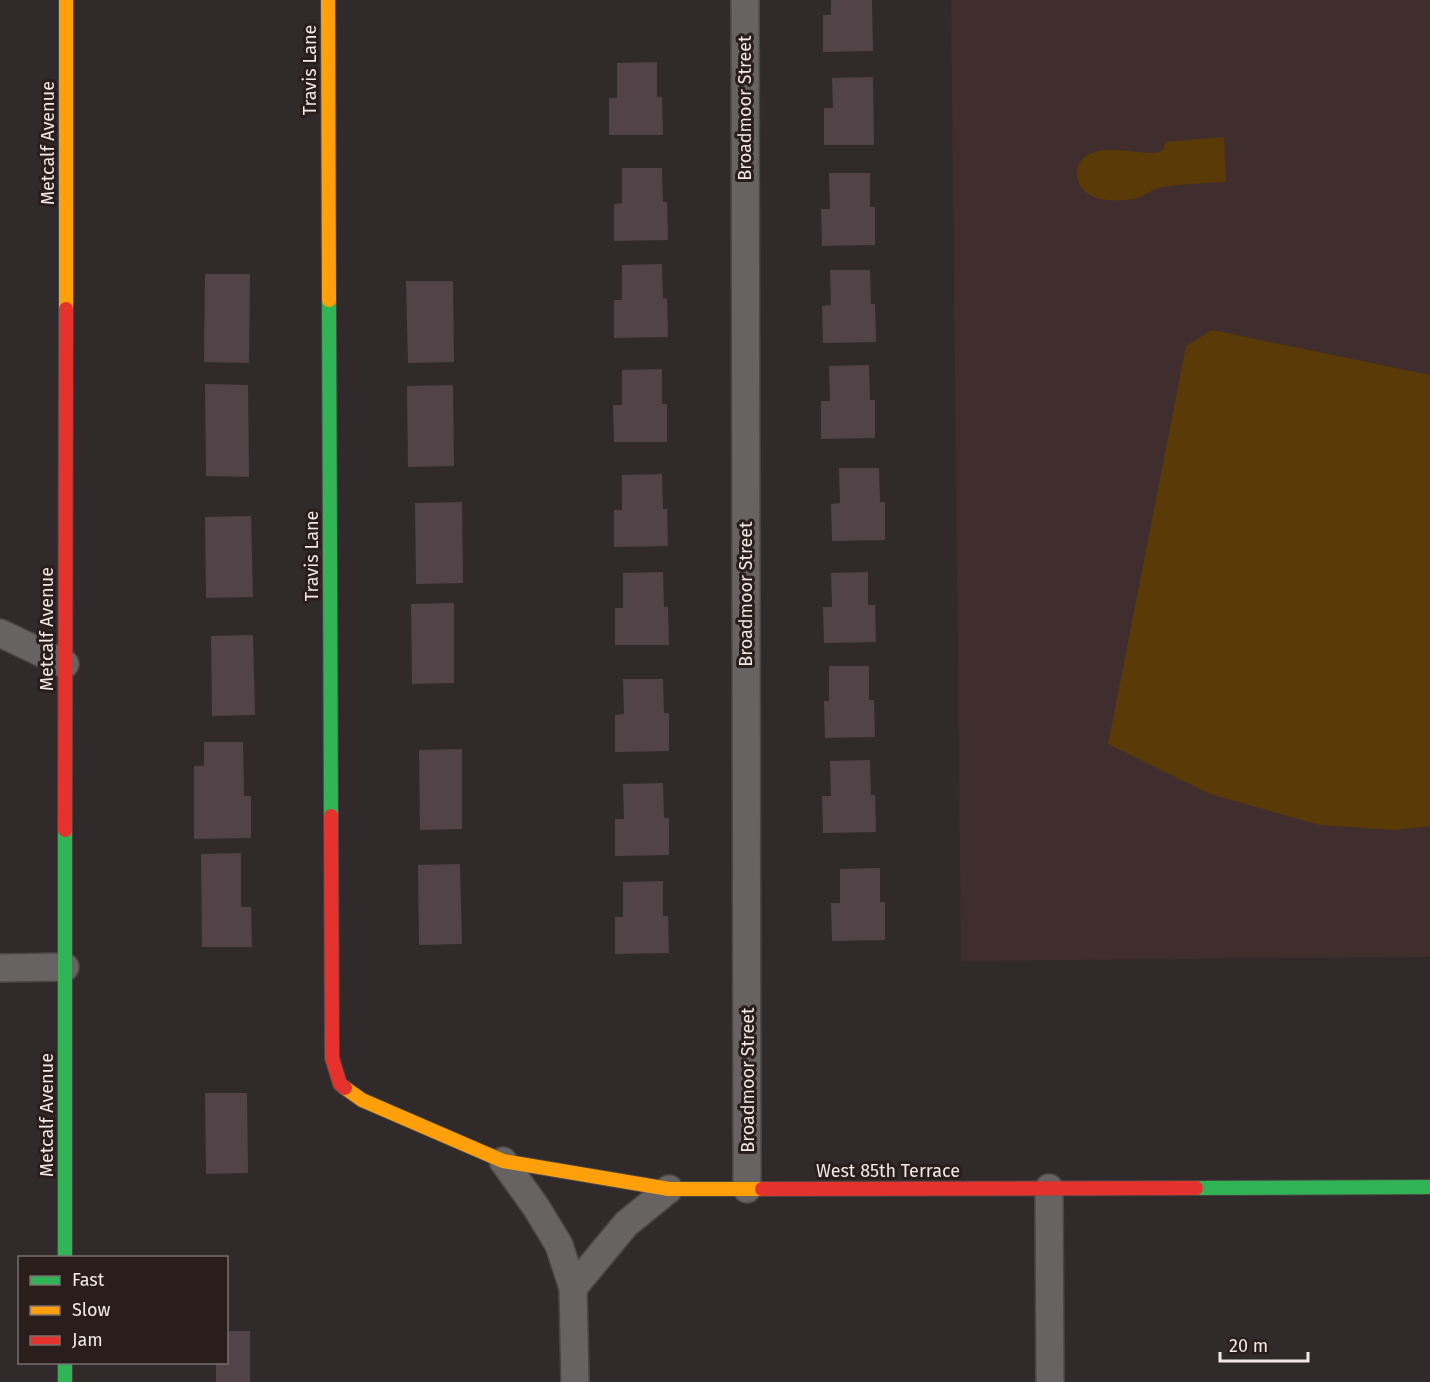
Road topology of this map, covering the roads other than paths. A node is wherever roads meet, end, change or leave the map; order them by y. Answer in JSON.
{"nodes":[{"id":1,"x":66,"y":0,"type":"edge"},
{"id":2,"x":328,"y":0,"type":"edge"},
{"id":3,"x":745,"y":0,"type":"edge"},
{"id":4,"x":0,"y":633,"type":"edge"},
{"id":5,"x":65,"y":664,"type":"junction"},
{"id":6,"x":65,"y":967,"type":"junction"},
{"id":7,"x":0,"y":968,"type":"edge"},
{"id":8,"x":362,"y":1100,"type":"joint"},
{"id":9,"x":503,"y":1161,"type":"junction"},
{"id":10,"x":1430,"y":1187,"type":"edge"},
{"id":11,"x":1049,"y":1188,"type":"junction"},
{"id":12,"x":669,"y":1189,"type":"junction"},
{"id":13,"x":747,"y":1189,"type":"junction"},
{"id":14,"x":65,"y":1256,"type":"edge"},
{"id":15,"x":573,"y":1288,"type":"junction"},
{"id":16,"x":65,"y":1364,"type":"edge"},
{"id":17,"x":65,"y":1382,"type":"edge"},
{"id":18,"x":575,"y":1382,"type":"edge"},
{"id":19,"x":1050,"y":1382,"type":"edge"}],
"edges":[{"from":1,"to":5,"type":"street","name":"Metcalf Avenue"},
{"from":2,"to":8,"type":"street","name":"Travis Lane"},
{"from":3,"to":13,"type":"street","name":"Broadmoor Street"},
{"from":4,"to":5,"type":"street"},
{"from":5,"to":6,"type":"street","name":"Metcalf Avenue"},
{"from":6,"to":7,"type":"street"},
{"from":6,"to":14,"type":"street","name":"Metcalf Avenue"},
{"from":8,"to":9,"type":"street","name":"West 85th Terrace"},
{"from":9,"to":12,"type":"street","name":"West 85th Terrace"},
{"from":9,"to":15,"type":"street"},
{"from":10,"to":11,"type":"street","name":"West 85th Terrace"},
{"from":11,"to":13,"type":"street","name":"West 85th Terrace"},
{"from":11,"to":19,"type":"street"},
{"from":12,"to":13,"type":"street","name":"West 85th Terrace"},
{"from":12,"to":15,"type":"street"},
{"from":15,"to":18,"type":"street"},
{"from":16,"to":17,"type":"street"}]}
